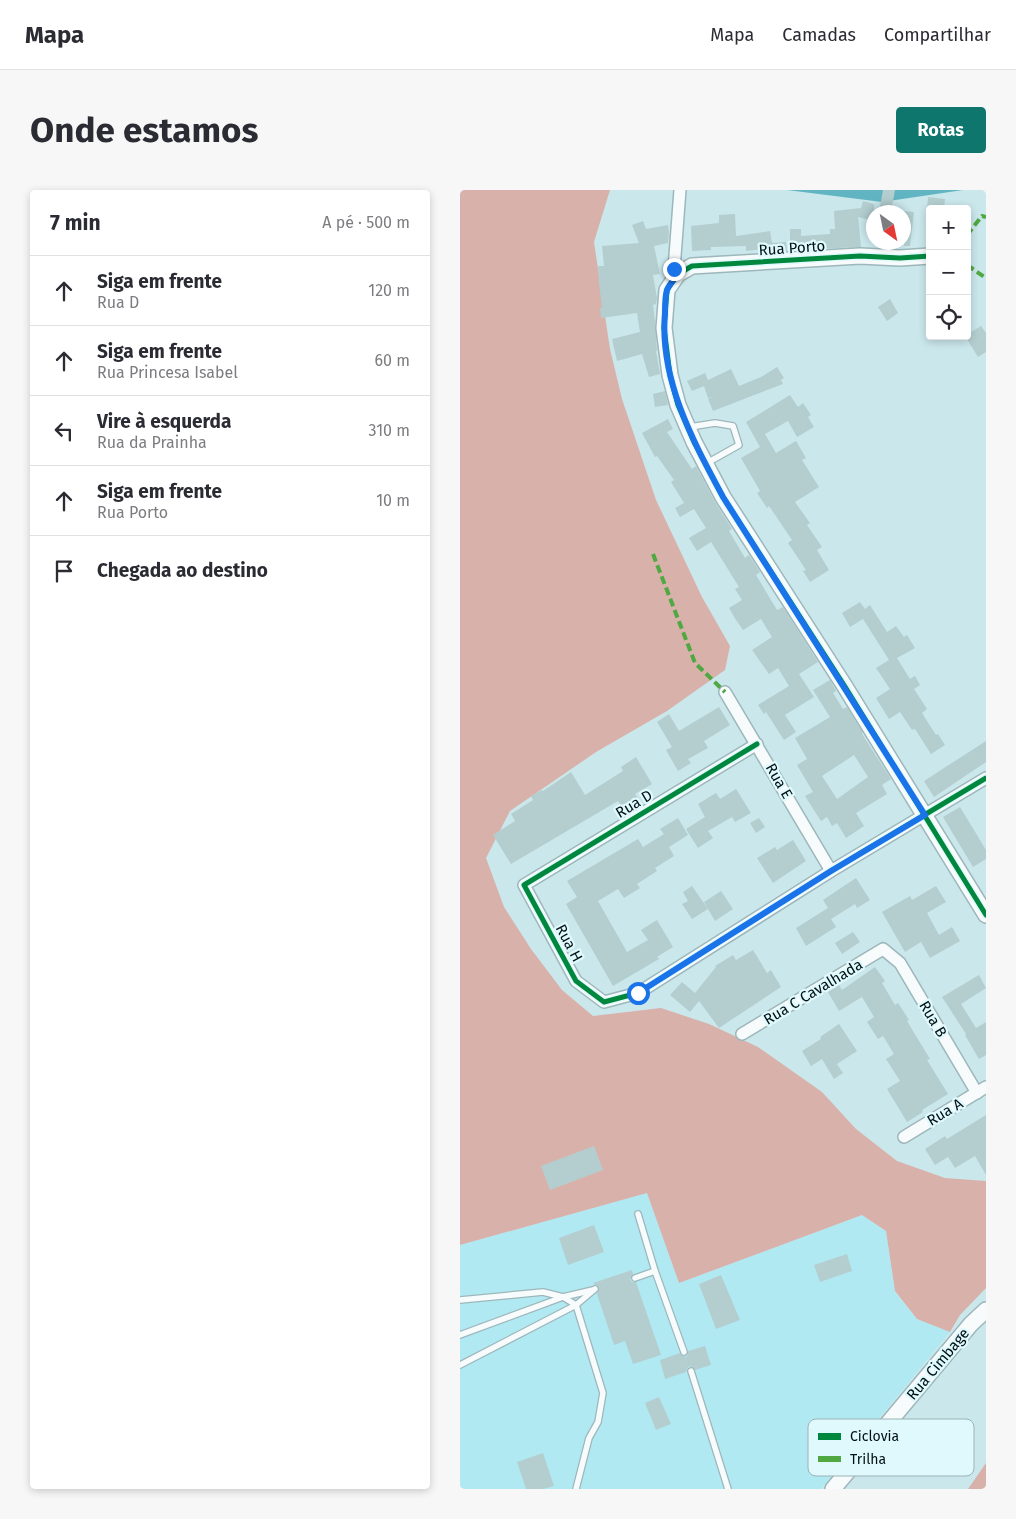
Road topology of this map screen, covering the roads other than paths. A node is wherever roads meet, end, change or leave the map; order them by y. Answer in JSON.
{"nodes":[{"id":1,"x":680,"y":190,"type":"edge"},
{"id":2,"x":926,"y":256,"type":"edge"},
{"id":3,"x":678,"y":274,"type":"junction"},
{"id":4,"x":688,"y":428,"type":"junction"},
{"id":5,"x":706,"y":464,"type":"junction"},
{"id":6,"x":725,"y":692,"type":"dead end"},
{"id":7,"x":757,"y":744,"type":"junction"},
{"id":8,"x":986,"y":778,"type":"edge"},
{"id":9,"x":925,"y":815,"type":"junction"},
{"id":10,"x":831,"y":871,"type":"junction"},
{"id":11,"x":524,"y":885,"type":"joint"},
{"id":12,"x":986,"y":915,"type":"edge"},
{"id":13,"x":883,"y":950,"type":"joint"},
{"id":14,"x":742,"y":1034,"type":"dead end"},
{"id":15,"x":982,"y":1090,"type":"edge"},
{"id":16,"x":904,"y":1137,"type":"dead end"},
{"id":17,"x":638,"y":1214,"type":"dead end"},
{"id":18,"x":655,"y":1271,"type":"junction"},
{"id":19,"x":635,"y":1278,"type":"dead end"},
{"id":20,"x":563,"y":1296,"type":"junction"},
{"id":21,"x":460,"y":1300,"type":"edge"},
{"id":22,"x":576,"y":1305,"type":"junction"},
{"id":23,"x":986,"y":1310,"type":"edge"},
{"id":24,"x":460,"y":1335,"type":"edge"},
{"id":25,"x":684,"y":1352,"type":"dead end"},
{"id":26,"x":460,"y":1365,"type":"edge"},
{"id":27,"x":691,"y":1371,"type":"dead end"},
{"id":28,"x":892,"y":1419,"type":"edge"},
{"id":29,"x":844,"y":1476,"type":"edge"},
{"id":30,"x":576,"y":1489,"type":"edge"},
{"id":31,"x":728,"y":1489,"type":"edge"},
{"id":32,"x":833,"y":1489,"type":"edge"}],
"edges":[{"from":1,"to":3,"type":"street"},
{"from":2,"to":3,"type":"street","name":"Rua Porto"},
{"from":3,"to":4,"type":"street"},
{"from":4,"to":5,"type":"street"},
{"from":4,"to":5,"type":"lane"},
{"from":5,"to":9,"type":"street"},
{"from":6,"to":7,"type":"street","name":"Rua E"},
{"from":7,"to":10,"type":"street","name":"Rua E"},
{"from":7,"to":11,"type":"street","name":"Rua D"},
{"from":8,"to":9,"type":"street"},
{"from":9,"to":10,"type":"street"},
{"from":9,"to":12,"type":"street"},
{"from":10,"to":11,"type":"street","name":"Rua H"},
{"from":13,"to":14,"type":"street","name":"Rua C Cavalhada"},
{"from":13,"to":15,"type":"street","name":"Rua B"},
{"from":15,"to":16,"type":"street","name":"Rua A"},
{"from":17,"to":18,"type":"lane"},
{"from":18,"to":19,"type":"lane"},
{"from":18,"to":25,"type":"lane"},
{"from":20,"to":21,"type":"lane"},
{"from":20,"to":22,"type":"lane"},
{"from":20,"to":22,"type":"lane"},
{"from":20,"to":24,"type":"lane"},
{"from":22,"to":26,"type":"lane"},
{"from":22,"to":30,"type":"lane"},
{"from":23,"to":28,"type":"street","name":"Rua Cimbage"},
{"from":27,"to":31,"type":"lane"},
{"from":29,"to":32,"type":"street","name":"Rua Cimbage"}]}
